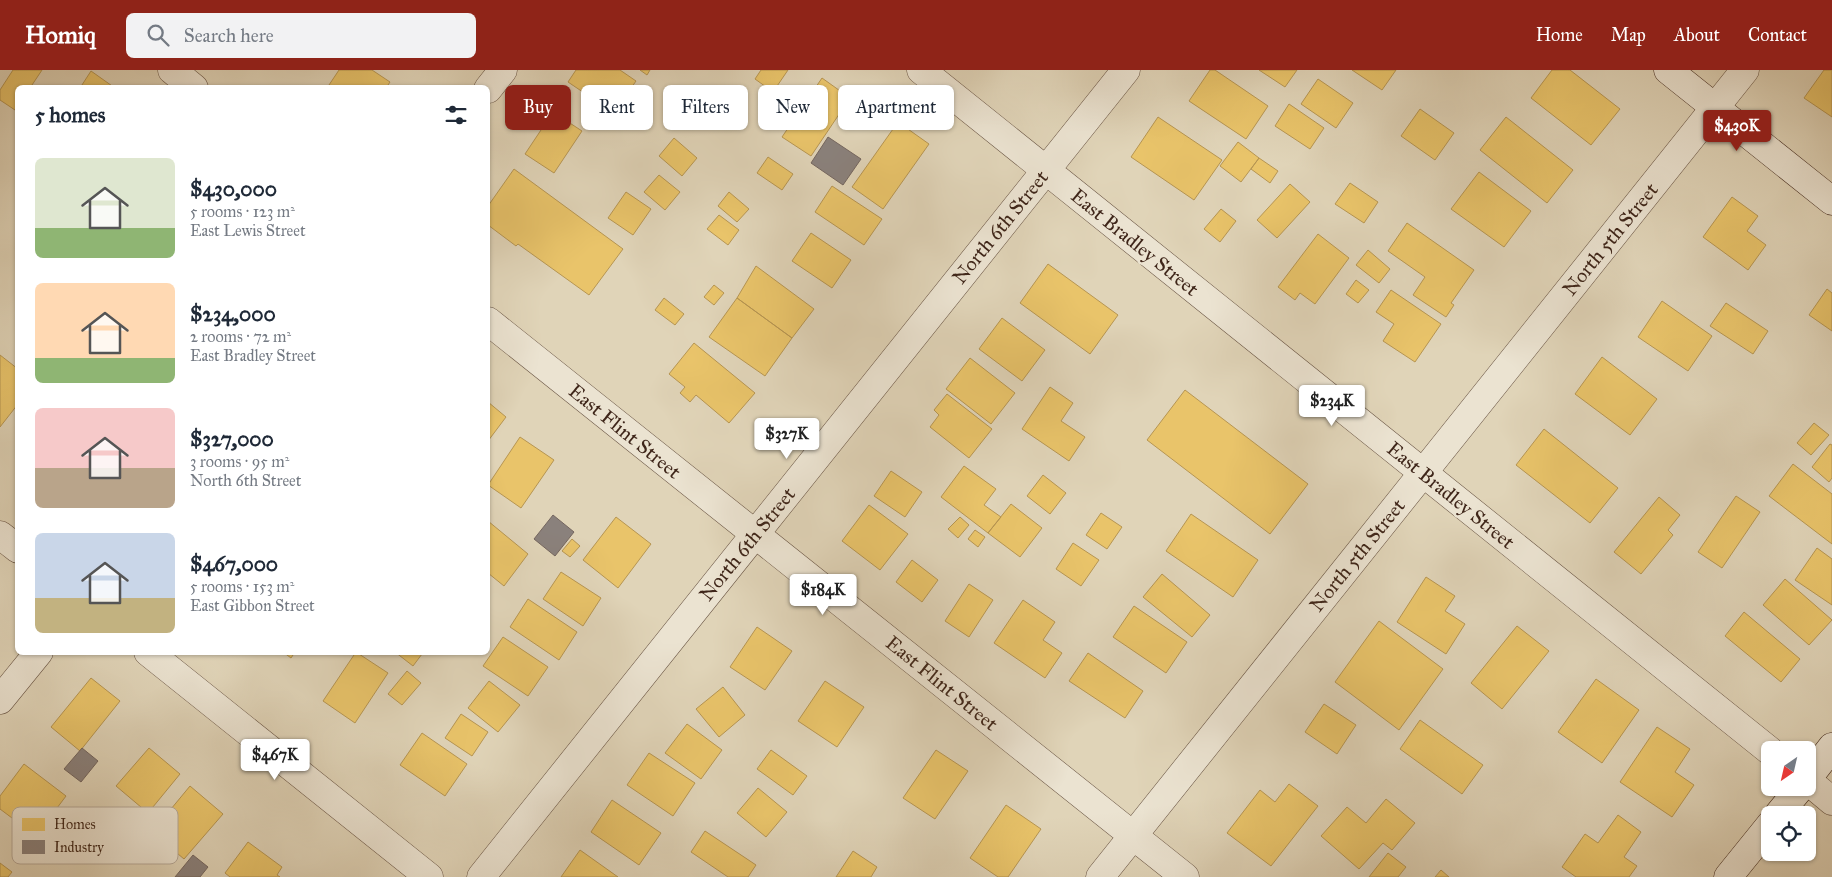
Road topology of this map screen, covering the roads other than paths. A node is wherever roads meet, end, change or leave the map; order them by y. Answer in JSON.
{"nodes":[{"id":1,"x":172,"y":70,"type":"edge"},
{"id":2,"x":502,"y":70,"type":"edge"},
{"id":3,"x":921,"y":70,"type":"edge"},
{"id":4,"x":1126,"y":70,"type":"edge"},
{"id":5,"x":1668,"y":70,"type":"edge"},
{"id":6,"x":1745,"y":70,"type":"edge"},
{"id":7,"x":190,"y":85,"type":"edge"},
{"id":8,"x":490,"y":86,"type":"edge"},
{"id":9,"x":1715,"y":108,"type":"junction"},
{"id":10,"x":1046,"y":170,"type":"junction"},
{"id":11,"x":1832,"y":201,"type":"edge"},
{"id":12,"x":490,"y":323,"type":"edge"},
{"id":13,"x":1423,"y":473,"type":"junction"},
{"id":14,"x":755,"y":534,"type":"junction"},
{"id":15,"x":0,"y":535,"type":"edge"},
{"id":16,"x":15,"y":547,"type":"edge"},
{"id":17,"x":37,"y":655,"type":"edge"},
{"id":18,"x":152,"y":655,"type":"edge"},
{"id":19,"x":0,"y":700,"type":"edge"},
{"id":20,"x":1761,"y":744,"type":"edge"},
{"id":21,"x":1832,"y":747,"type":"edge"},
{"id":22,"x":1816,"y":768,"type":"edge"},
{"id":23,"x":1816,"y":786,"type":"edge"},
{"id":24,"x":1793,"y":796,"type":"edge"},
{"id":25,"x":1832,"y":801,"type":"edge"},
{"id":26,"x":1785,"y":806,"type":"edge"},
{"id":27,"x":1133,"y":836,"type":"junction"},
{"id":28,"x":1761,"y":836,"type":"edge"},
{"id":29,"x":429,"y":877,"type":"edge"},
{"id":30,"x":481,"y":877,"type":"edge"},
{"id":31,"x":1100,"y":877,"type":"edge"},
{"id":32,"x":1185,"y":877,"type":"edge"},
{"id":33,"x":1728,"y":877,"type":"edge"}],
"edges":[{"from":1,"to":7,"type":"street"},
{"from":2,"to":8,"type":"street"},
{"from":3,"to":10,"type":"street","name":"East Bradley Street"},
{"from":4,"to":10,"type":"street","name":"North 6th Street"},
{"from":5,"to":9,"type":"street"},
{"from":6,"to":9,"type":"street","name":"North 5th Street"},
{"from":9,"to":11,"type":"street"},
{"from":9,"to":13,"type":"street","name":"North 5th Street"},
{"from":10,"to":13,"type":"street","name":"East Bradley Street"},
{"from":10,"to":14,"type":"street","name":"North 6th Street"},
{"from":12,"to":14,"type":"street","name":"East Flint Street"},
{"from":13,"to":20,"type":"street","name":"East Bradley Street"},
{"from":13,"to":27,"type":"street","name":"North 5th Street"},
{"from":14,"to":27,"type":"street","name":"East Flint Street"},
{"from":14,"to":30,"type":"street","name":"North 6th Street"},
{"from":15,"to":16,"type":"street"},
{"from":17,"to":19,"type":"street"},
{"from":18,"to":29,"type":"street"},
{"from":21,"to":22,"type":"street"},
{"from":23,"to":25,"type":"street"},
{"from":24,"to":26,"type":"street"},
{"from":27,"to":31,"type":"street","name":"North 5th Street"},
{"from":27,"to":32,"type":"street","name":"East Flint Street"},
{"from":28,"to":33,"type":"street"}]}
